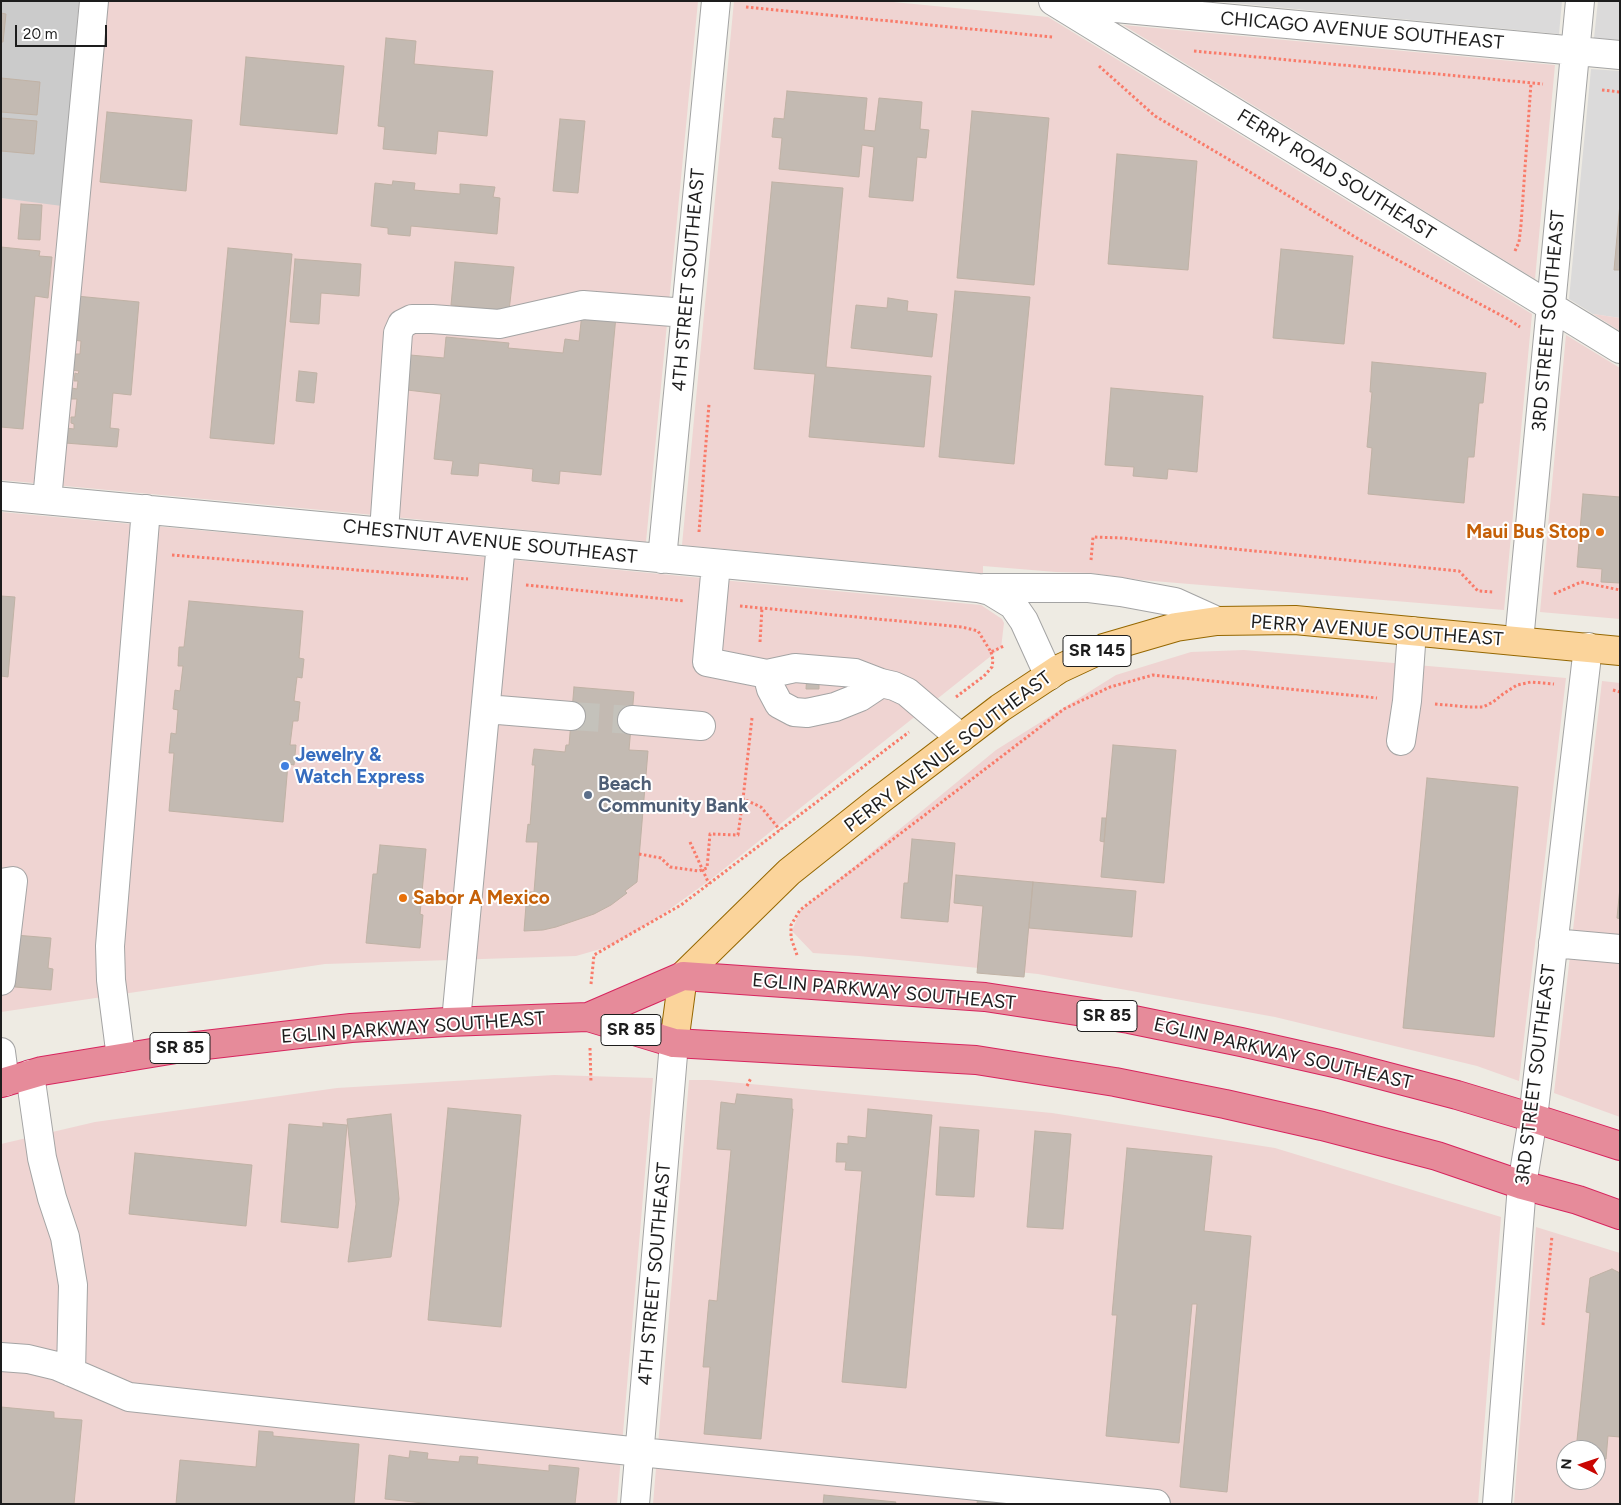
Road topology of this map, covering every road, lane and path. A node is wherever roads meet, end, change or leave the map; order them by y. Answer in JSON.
{"nodes":[{"id":1,"x":94,"y":1,"type":"edge"},
{"id":2,"x":716,"y":1,"type":"edge"},
{"id":3,"x":1580,"y":1,"type":"edge"},
{"id":4,"x":1051,"y":2,"type":"edge"},
{"id":5,"x":1575,"y":51,"type":"junction"},
{"id":6,"x":1620,"y":55,"type":"edge"},
{"id":7,"x":1098,"y":66,"type":"dead end"},
{"id":8,"x":1532,"y":83,"type":"dead end"},
{"id":9,"x":1515,"y":252,"type":"dead end"},
{"id":10,"x":1550,"y":307,"type":"junction"},
{"id":11,"x":686,"y":313,"type":"junction"},
{"id":12,"x":1547,"y":345,"type":"junction"},
{"id":13,"x":1620,"y":349,"type":"edge"},
{"id":14,"x":710,"y":395,"type":"dead end"},
{"id":15,"x":1,"y":496,"type":"edge"},
{"id":16,"x":47,"y":500,"type":"junction"},
{"id":17,"x":146,"y":509,"type":"junction"},
{"id":18,"x":384,"y":531,"type":"junction"},
{"id":19,"x":502,"y":543,"type":"junction"},
{"id":20,"x":663,"y":547,"type":"junction"},
{"id":21,"x":716,"y":564,"type":"junction"},
{"id":22,"x":978,"y":588,"type":"junction"},
{"id":23,"x":762,"y":608,"type":"dead end"},
{"id":24,"x":1217,"y":621,"type":"junction"},
{"id":25,"x":1412,"y":631,"type":"junction"},
{"id":26,"x":1519,"y":641,"type":"junction"},
{"id":27,"x":1588,"y":647,"type":"junction"},
{"id":28,"x":1620,"y":651,"type":"edge"},
{"id":29,"x":992,"y":652,"type":"dead end"},
{"id":30,"x":762,"y":673,"type":"junction"},
{"id":31,"x":1049,"y":676,"type":"junction"},
{"id":32,"x":882,"y":683,"type":"junction"},
{"id":33,"x":1583,"y":687,"type":"junction"},
{"id":34,"x":1620,"y":692,"type":"edge"},
{"id":35,"x":1407,"y":701,"type":"junction"},
{"id":36,"x":486,"y":709,"type":"junction"},
{"id":37,"x":933,"y":714,"type":"junction"},
{"id":38,"x":571,"y":716,"type":"tunnel mouth"},
{"id":39,"x":632,"y":720,"type":"tunnel mouth"},
{"id":40,"x":701,"y":726,"type":"dead end"},
{"id":41,"x":961,"y":738,"type":"junction"},
{"id":42,"x":1401,"y":741,"type":"dead end"},
{"id":43,"x":743,"y":799,"type":"junction"},
{"id":44,"x":780,"y":830,"type":"junction"},
{"id":45,"x":690,"y":842,"type":"dead end"},
{"id":46,"x":639,"y":854,"type":"dead end"},
{"id":47,"x":702,"y":870,"type":"junction"},
{"id":48,"x":1,"y":883,"type":"edge"},
{"id":49,"x":709,"y":884,"type":"junction"},
{"id":50,"x":1553,"y":943,"type":"junction"},
{"id":51,"x":1620,"y":950,"type":"edge"},
{"id":52,"x":2,"y":976,"type":"edge"},
{"id":53,"x":683,"y":976,"type":"junction"},
{"id":54,"x":1,"y":981,"type":"edge"},
{"id":55,"x":786,"y":984,"type":"junction"},
{"id":56,"x":588,"y":1017,"type":"junction"},
{"id":57,"x":456,"y":1021,"type":"junction"},
{"id":58,"x":674,"y":1043,"type":"junction"},
{"id":59,"x":763,"y":1048,"type":"junction"},
{"id":60,"x":1,"y":1052,"type":"edge"},
{"id":61,"x":121,"y":1058,"type":"junction"},
{"id":62,"x":30,"y":1074,"type":"junction"},
{"id":63,"x":3,"y":1082,"type":"edge"},
{"id":64,"x":748,"y":1086,"type":"dead end"},
{"id":65,"x":1533,"y":1118,"type":"junction"},
{"id":66,"x":1620,"y":1146,"type":"edge"},
{"id":67,"x":1522,"y":1184,"type":"junction"},
{"id":68,"x":1620,"y":1215,"type":"edge"},
{"id":69,"x":1,"y":1357,"type":"edge"},
{"id":70,"x":71,"y":1372,"type":"junction"},
{"id":71,"x":640,"y":1452,"type":"junction"},
{"id":72,"x":635,"y":1504,"type":"edge"},
{"id":73,"x":1156,"y":1504,"type":"edge"},
{"id":74,"x":1497,"y":1504,"type":"edge"}],
"edges":[{"from":1,"to":16,"type":"street"},
{"from":2,"to":11,"type":"street","name":"4TH STREET SOUTHEAST"},
{"from":3,"to":5,"type":"street","name":"3RD STREET SOUTHEAST"},
{"from":4,"to":5,"type":"street","name":"CHICAGO AVENUE SOUTHEAST"},
{"from":4,"to":10,"type":"street","name":"FERRY ROAD SOUTHEAST"},
{"from":5,"to":6,"type":"street","name":"CHICAGO AVENUE SOUTHEAST"},
{"from":5,"to":10,"type":"street","name":"3RD STREET SOUTHEAST"},
{"from":7,"to":12,"type":"path"},
{"from":8,"to":9,"type":"path"},
{"from":10,"to":12,"type":"street","name":"3RD STREET SOUTHEAST"},
{"from":10,"to":13,"type":"street","name":"FERRY ROAD SOUTHEAST"},
{"from":11,"to":18,"type":"street"},
{"from":11,"to":20,"type":"street","name":"4TH STREET SOUTHEAST"},
{"from":12,"to":26,"type":"street","name":"3RD STREET SOUTHEAST"},
{"from":14,"to":20,"type":"path"},
{"from":15,"to":16,"type":"street","name":"CHESTNUT AVENUE SOUTHEAST"},
{"from":16,"to":17,"type":"street","name":"CHESTNUT AVENUE SOUTHEAST"},
{"from":17,"to":18,"type":"street","name":"CHESTNUT AVENUE SOUTHEAST"},
{"from":17,"to":61,"type":"street"},
{"from":18,"to":19,"type":"street","name":"CHESTNUT AVENUE SOUTHEAST"},
{"from":19,"to":20,"type":"street","name":"CHESTNUT AVENUE SOUTHEAST"},
{"from":19,"to":36,"type":"street"},
{"from":20,"to":21,"type":"street","name":"CHESTNUT AVENUE SOUTHEAST"},
{"from":21,"to":22,"type":"street","name":"CHESTNUT AVENUE SOUTHEAST"},
{"from":21,"to":30,"type":"street"},
{"from":22,"to":24,"type":"street","name":"CHESTNUT AVENUE SOUTHEAST"},
{"from":22,"to":31,"type":"street","name":"CHESTNUT AVENUE SOUTHEAST"},
{"from":23,"to":30,"type":"path"},
{"from":24,"to":25,"type":"main road","name":"PERRY AVENUE SOUTHEAST","number":"SR 145"},
{"from":24,"to":31,"type":"main road","name":"PERRY AVENUE SOUTHEAST","number":"SR 145"},
{"from":25,"to":26,"type":"main road","name":"PERRY AVENUE SOUTHEAST","number":"SR 145"},
{"from":25,"to":35,"type":"street"},
{"from":26,"to":27,"type":"main road","name":"PERRY AVENUE SOUTHEAST","number":"SR 145"},
{"from":27,"to":28,"type":"main road","name":"PERRY AVENUE SOUTHEAST","number":"SR 145"},
{"from":27,"to":33,"type":"street","name":"3RD STREET SOUTHEAST"},
{"from":29,"to":37,"type":"path"},
{"from":30,"to":32,"type":"street"},
{"from":30,"to":32,"type":"street"},
{"from":30,"to":43,"type":"path"},
{"from":31,"to":41,"type":"main road","name":"PERRY AVENUE SOUTHEAST","number":"SR 145"},
{"from":32,"to":37,"type":"street"},
{"from":33,"to":34,"type":"path"},
{"from":33,"to":35,"type":"path"},
{"from":33,"to":50,"type":"street","name":"3RD STREET SOUTHEAST"},
{"from":35,"to":42,"type":"street"},
{"from":35,"to":55,"type":"path"},
{"from":36,"to":38,"type":"street"},
{"from":36,"to":57,"type":"street"},
{"from":37,"to":41,"type":"street"},
{"from":37,"to":44,"type":"path"},
{"from":39,"to":40,"type":"street"},
{"from":41,"to":53,"type":"main road","name":"PERRY AVENUE SOUTHEAST","number":"SR 145"},
{"from":43,"to":44,"type":"path"},
{"from":43,"to":47,"type":"path"},
{"from":44,"to":49,"type":"path"},
{"from":45,"to":47,"type":"path"},
{"from":46,"to":47,"type":"path"},
{"from":47,"to":49,"type":"path"},
{"from":48,"to":52,"type":"street"},
{"from":49,"to":56,"type":"path"},
{"from":50,"to":51,"type":"street"},
{"from":50,"to":65,"type":"street","name":"3RD STREET SOUTHEAST"},
{"from":52,"to":54,"type":"street"},
{"from":53,"to":55,"type":"highway","name":"EGLIN PARKWAY SOUTHEAST","number":"SR 85"},
{"from":53,"to":56,"type":"highway","name":"EGLIN PARKWAY SOUTHEAST","number":"SR 85"},
{"from":53,"to":58,"type":"main road"},
{"from":55,"to":65,"type":"highway","name":"EGLIN PARKWAY SOUTHEAST","number":"SR 85"},
{"from":56,"to":57,"type":"highway","name":"EGLIN PARKWAY SOUTHEAST","number":"SR 85"},
{"from":56,"to":58,"type":"highway","name":"EGLIN PARKWAY SOUTHEAST","number":"SR 85"},
{"from":57,"to":61,"type":"highway","name":"EGLIN PARKWAY SOUTHEAST","number":"SR 85"},
{"from":58,"to":59,"type":"highway","name":"EGLIN PARKWAY SOUTHEAST","number":"SR 85"},
{"from":58,"to":71,"type":"street","name":"4TH STREET SOUTHEAST"},
{"from":59,"to":64,"type":"path"},
{"from":59,"to":67,"type":"highway","name":"EGLIN PARKWAY SOUTHEAST","number":"SR 85"},
{"from":60,"to":63,"type":"street"},
{"from":61,"to":62,"type":"highway","name":"EGLIN PARKWAY SOUTHEAST","number":"SR 85"},
{"from":62,"to":63,"type":"highway","name":"EGLIN PARKWAY SOUTHEAST","number":"SR 85"},
{"from":62,"to":70,"type":"street"},
{"from":65,"to":66,"type":"highway","name":"EGLIN PARKWAY SOUTHEAST","number":"SR 85"},
{"from":65,"to":67,"type":"street","name":"3RD STREET SOUTHEAST"},
{"from":67,"to":68,"type":"highway","name":"EGLIN PARKWAY SOUTHEAST","number":"SR 85"},
{"from":67,"to":74,"type":"street","name":"3RD STREET SOUTHEAST"},
{"from":69,"to":70,"type":"street"},
{"from":70,"to":71,"type":"street"},
{"from":71,"to":72,"type":"street","name":"4TH STREET SOUTHEAST"},
{"from":71,"to":73,"type":"street"}]}
